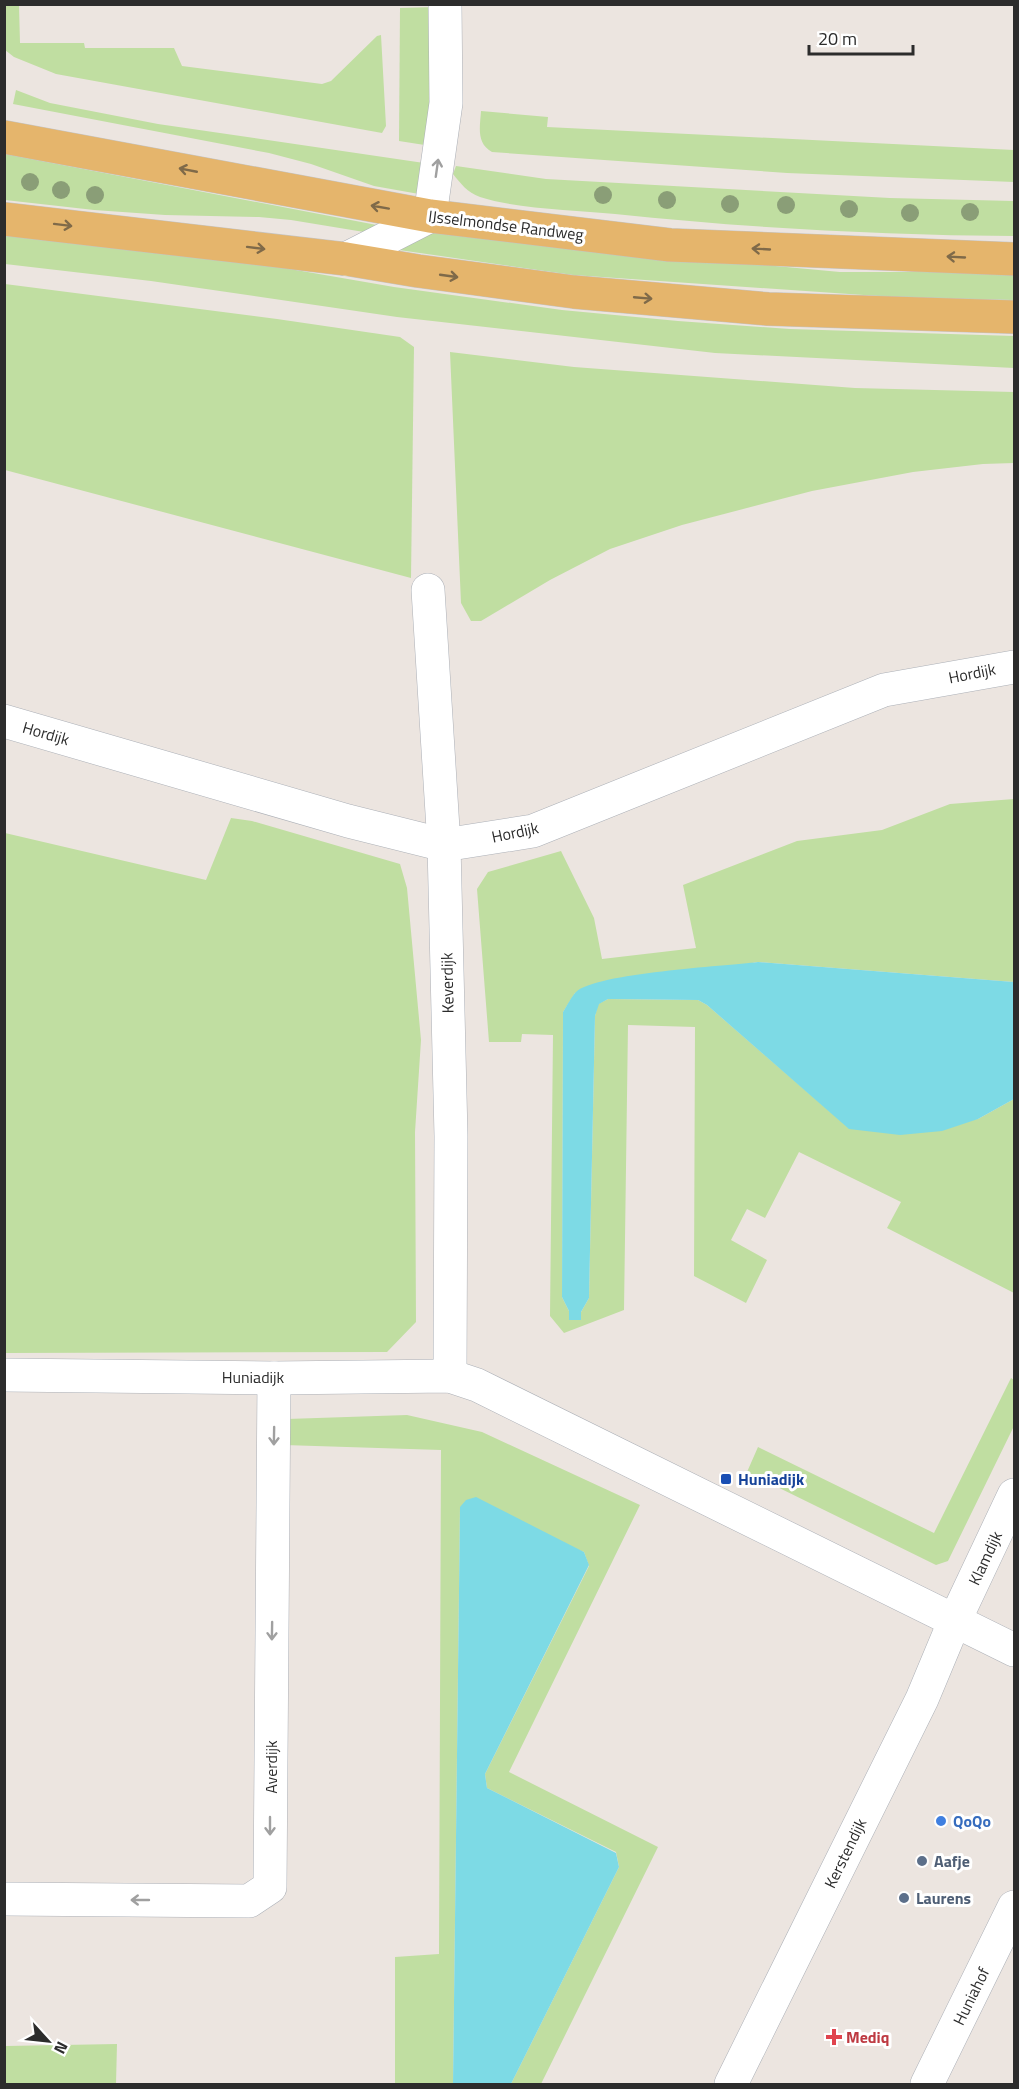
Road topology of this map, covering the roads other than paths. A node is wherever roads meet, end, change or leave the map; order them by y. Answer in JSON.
{"nodes":[{"id":1,"x":446,"y":4,"type":"edge"},
{"id":2,"x":4,"y":137,"type":"edge"},
{"id":3,"x":430,"y":216,"type":"junction"},
{"id":4,"x":4,"y":219,"type":"edge"},
{"id":5,"x":346,"y":259,"type":"junction"},
{"id":6,"x":1014,"y":259,"type":"edge"},
{"id":7,"x":1014,"y":317,"type":"edge"},
{"id":8,"x":428,"y":590,"type":"dead end"},
{"id":9,"x":1014,"y":667,"type":"edge"},
{"id":10,"x":4,"y":721,"type":"edge"},
{"id":11,"x":444,"y":845,"type":"junction"},
{"id":12,"x":4,"y":1375,"type":"edge"},
{"id":13,"x":450,"y":1376,"type":"junction"},
{"id":14,"x":274,"y":1378,"type":"junction"},
{"id":15,"x":1014,"y":1495,"type":"edge"},
{"id":16,"x":955,"y":1620,"type":"junction"},
{"id":17,"x":1014,"y":1650,"type":"edge"},
{"id":18,"x":4,"y":1899,"type":"edge"},
{"id":19,"x":1014,"y":1907,"type":"edge"},
{"id":20,"x":731,"y":2085,"type":"edge"},
{"id":21,"x":927,"y":2085,"type":"edge"}],
"edges":[{"from":3,"to":1,"type":"street","one_way":true},
{"from":3,"to":2,"type":"main road","name":"IJsselmondse Randweg","one_way":true},
{"from":3,"to":5,"type":"street"},
{"from":6,"to":3,"type":"main road","name":"IJsselmondse Randweg","one_way":true},
{"from":4,"to":5,"type":"main road","one_way":true},
{"from":5,"to":7,"type":"main road","one_way":true},
{"from":8,"to":11,"type":"street","name":"Keverdijk"},
{"from":9,"to":11,"type":"street","name":"Hordijk"},
{"from":10,"to":11,"type":"street","name":"Hordijk"},
{"from":11,"to":13,"type":"street","name":"Keverdijk"},
{"from":12,"to":14,"type":"street","name":"Huniadijk"},
{"from":13,"to":14,"type":"street","name":"Huniadijk"},
{"from":13,"to":16,"type":"street","name":"Huniadijk"},
{"from":14,"to":18,"type":"street","name":"Averdijk","one_way":true},
{"from":15,"to":16,"type":"street","name":"Klamdijk"},
{"from":16,"to":17,"type":"street","name":"Huniadijk"},
{"from":16,"to":20,"type":"street","name":"Kerstendijk"},
{"from":19,"to":21,"type":"street","name":"Huniahof"}]}
